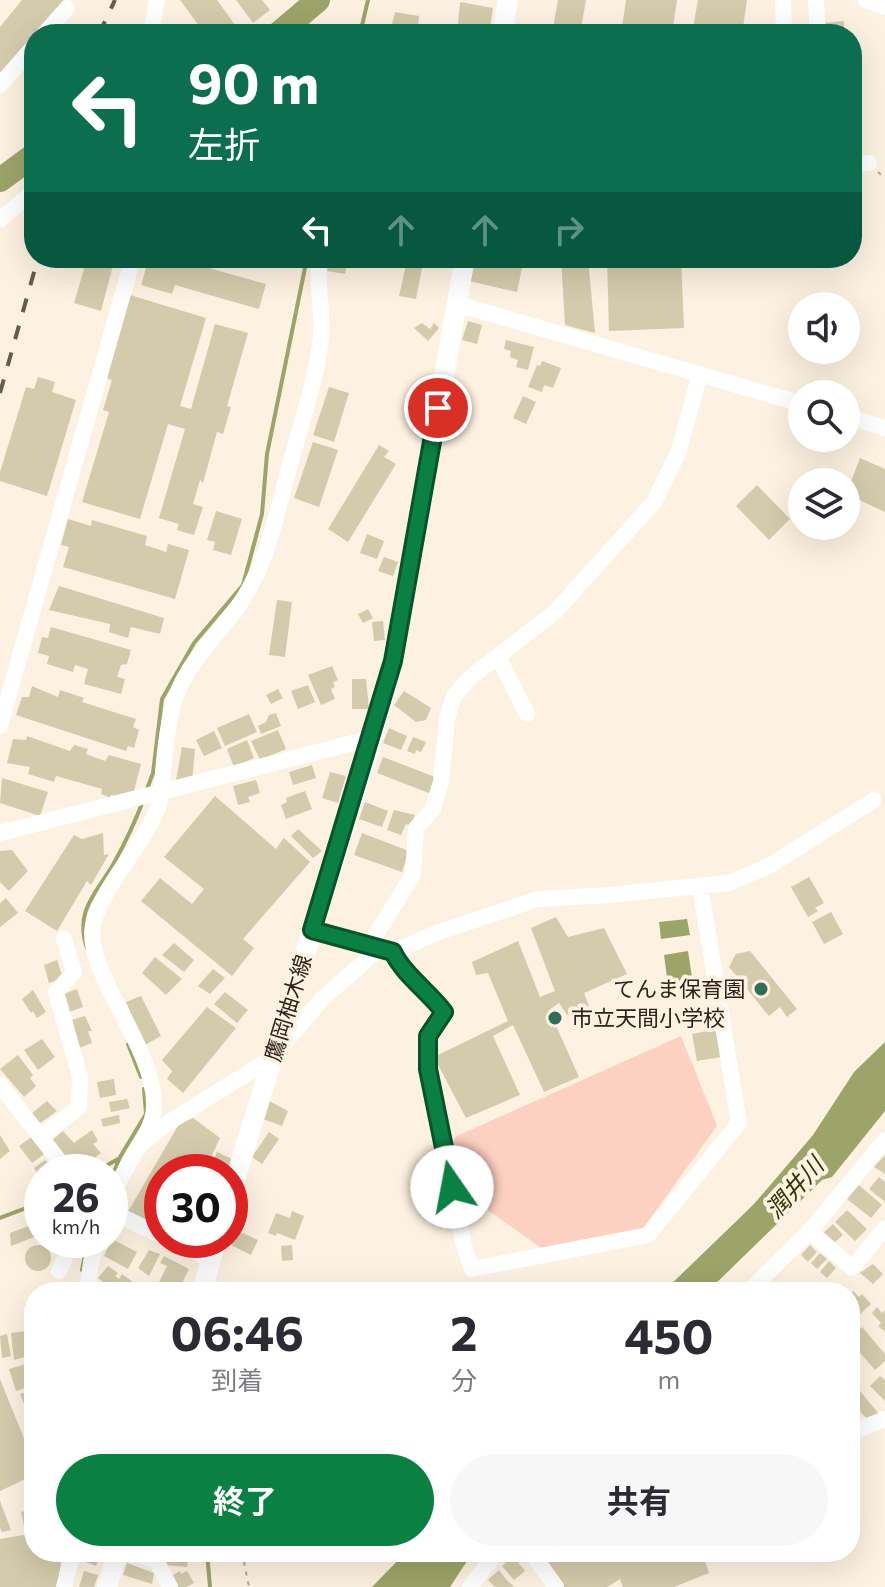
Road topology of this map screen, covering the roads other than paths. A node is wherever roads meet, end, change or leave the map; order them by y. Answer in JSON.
{"nodes":[{"id":1,"x":157,"y":0,"type":"edge"},
{"id":2,"x":508,"y":0,"type":"edge"},
{"id":3,"x":783,"y":0,"type":"edge"},
{"id":4,"x":816,"y":0,"type":"edge"},
{"id":5,"x":866,"y":0,"type":"edge"},
{"id":6,"x":885,"y":7,"type":"edge"},
{"id":7,"x":67,"y":8,"type":"dead end"},
{"id":8,"x":53,"y":24,"type":"edge"},
{"id":9,"x":153,"y":24,"type":"edge"},
{"id":10,"x":504,"y":24,"type":"edge"},
{"id":11,"x":784,"y":24,"type":"edge"},
{"id":12,"x":817,"y":24,"type":"edge"},
{"id":13,"x":24,"y":57,"type":"edge"},
{"id":14,"x":0,"y":85,"type":"edge"},
{"id":15,"x":24,"y":200,"type":"edge"},
{"id":16,"x":0,"y":220,"type":"edge"},
{"id":17,"x":130,"y":268,"type":"edge"},
{"id":18,"x":320,"y":268,"type":"edge"},
{"id":19,"x":463,"y":268,"type":"edge"},
{"id":20,"x":457,"y":304,"type":"junction"},
{"id":21,"x":700,"y":374,"type":"junction"},
{"id":22,"x":788,"y":400,"type":"edge"},
{"id":23,"x":860,"y":420,"type":"edge"},
{"id":24,"x":885,"y":428,"type":"edge"},
{"id":25,"x":498,"y":657,"type":"junction"},
{"id":26,"x":527,"y":714,"type":"dead end"},
{"id":27,"x":0,"y":726,"type":"edge"},
{"id":28,"x":372,"y":738,"type":"junction"},
{"id":29,"x":160,"y":792,"type":"junction"},
{"id":30,"x":874,"y":800,"type":"dead end"},
{"id":31,"x":0,"y":833,"type":"edge"},
{"id":32,"x":700,"y":886,"type":"junction"},
{"id":33,"x":312,"y":930,"type":"junction"},
{"id":34,"x":64,"y":939,"type":"dead end"},
{"id":35,"x":381,"y":948,"type":"junction"},
{"id":36,"x":273,"y":1057,"type":"junction"},
{"id":37,"x":0,"y":1085,"type":"edge"},
{"id":38,"x":42,"y":1136,"type":"junction"},
{"id":39,"x":885,"y":1140,"type":"edge"},
{"id":40,"x":137,"y":1148,"type":"junction"},
{"id":41,"x":55,"y":1154,"type":"edge"},
{"id":42,"x":243,"y":1154,"type":"edge"},
{"id":43,"x":128,"y":1164,"type":"edge"},
{"id":44,"x":885,"y":1228,"type":"edge"},
{"id":45,"x":810,"y":1231,"type":"junction"},
{"id":46,"x":65,"y":1258,"type":"edge"},
{"id":47,"x":92,"y":1258,"type":"edge"},
{"id":48,"x":211,"y":1258,"type":"edge"},
{"id":49,"x":59,"y":1271,"type":"dead end"},
{"id":50,"x":88,"y":1282,"type":"edge"},
{"id":51,"x":205,"y":1282,"type":"edge"},
{"id":52,"x":758,"y":1282,"type":"edge"},
{"id":53,"x":885,"y":1419,"type":"edge"},
{"id":54,"x":860,"y":1429,"type":"edge"},
{"id":55,"x":70,"y":1562,"type":"edge"},
{"id":56,"x":116,"y":1562,"type":"edge"},
{"id":57,"x":157,"y":1562,"type":"edge"},
{"id":58,"x":490,"y":1562,"type":"edge"},
{"id":59,"x":538,"y":1562,"type":"edge"},
{"id":60,"x":475,"y":1585,"type":"edge"},
{"id":61,"x":64,"y":1587,"type":"edge"},
{"id":62,"x":107,"y":1587,"type":"edge"},
{"id":63,"x":170,"y":1587,"type":"edge"},
{"id":64,"x":556,"y":1587,"type":"edge"}],
"edges":[{"from":1,"to":9,"type":"street"},
{"from":2,"to":10,"type":"main road"},
{"from":3,"to":11,"type":"street"},
{"from":4,"to":12,"type":"street"},
{"from":5,"to":6,"type":"street"},
{"from":7,"to":8,"type":"street"},
{"from":13,"to":14,"type":"street"},
{"from":15,"to":16,"type":"street"},
{"from":17,"to":27,"type":"street"},
{"from":18,"to":29,"type":"street"},
{"from":19,"to":20,"type":"main road","name":"鷹岡柚木線"},
{"from":20,"to":21,"type":"street"},
{"from":20,"to":28,"type":"main road","name":"鷹岡柚木線"},
{"from":21,"to":22,"type":"street"},
{"from":21,"to":25,"type":"street"},
{"from":23,"to":24,"type":"street"},
{"from":25,"to":26,"type":"street"},
{"from":25,"to":35,"type":"street"},
{"from":28,"to":29,"type":"street"},
{"from":28,"to":33,"type":"main road","name":"鷹岡柚木線"},
{"from":29,"to":31,"type":"street"},
{"from":29,"to":40,"type":"street"},
{"from":30,"to":32,"type":"street"},
{"from":32,"to":35,"type":"street"},
{"from":32,"to":35,"type":"street"},
{"from":33,"to":35,"type":"street"},
{"from":33,"to":36,"type":"main road","name":"鷹岡柚木線"},
{"from":34,"to":38,"type":"street"},
{"from":35,"to":36,"type":"street"},
{"from":36,"to":40,"type":"street"},
{"from":36,"to":42,"type":"main road","name":"鷹岡柚木線"},
{"from":37,"to":38,"type":"street"},
{"from":38,"to":41,"type":"street"},
{"from":39,"to":45,"type":"street"},
{"from":40,"to":43,"type":"street"},
{"from":44,"to":45,"type":"street"},
{"from":45,"to":52,"type":"street"},
{"from":46,"to":49,"type":"street"},
{"from":47,"to":50,"type":"street"},
{"from":48,"to":51,"type":"main road"},
{"from":53,"to":54,"type":"street"},
{"from":55,"to":61,"type":"street"},
{"from":56,"to":62,"type":"main road"},
{"from":57,"to":63,"type":"street"},
{"from":58,"to":60,"type":"street"},
{"from":59,"to":64,"type":"street"}]}
